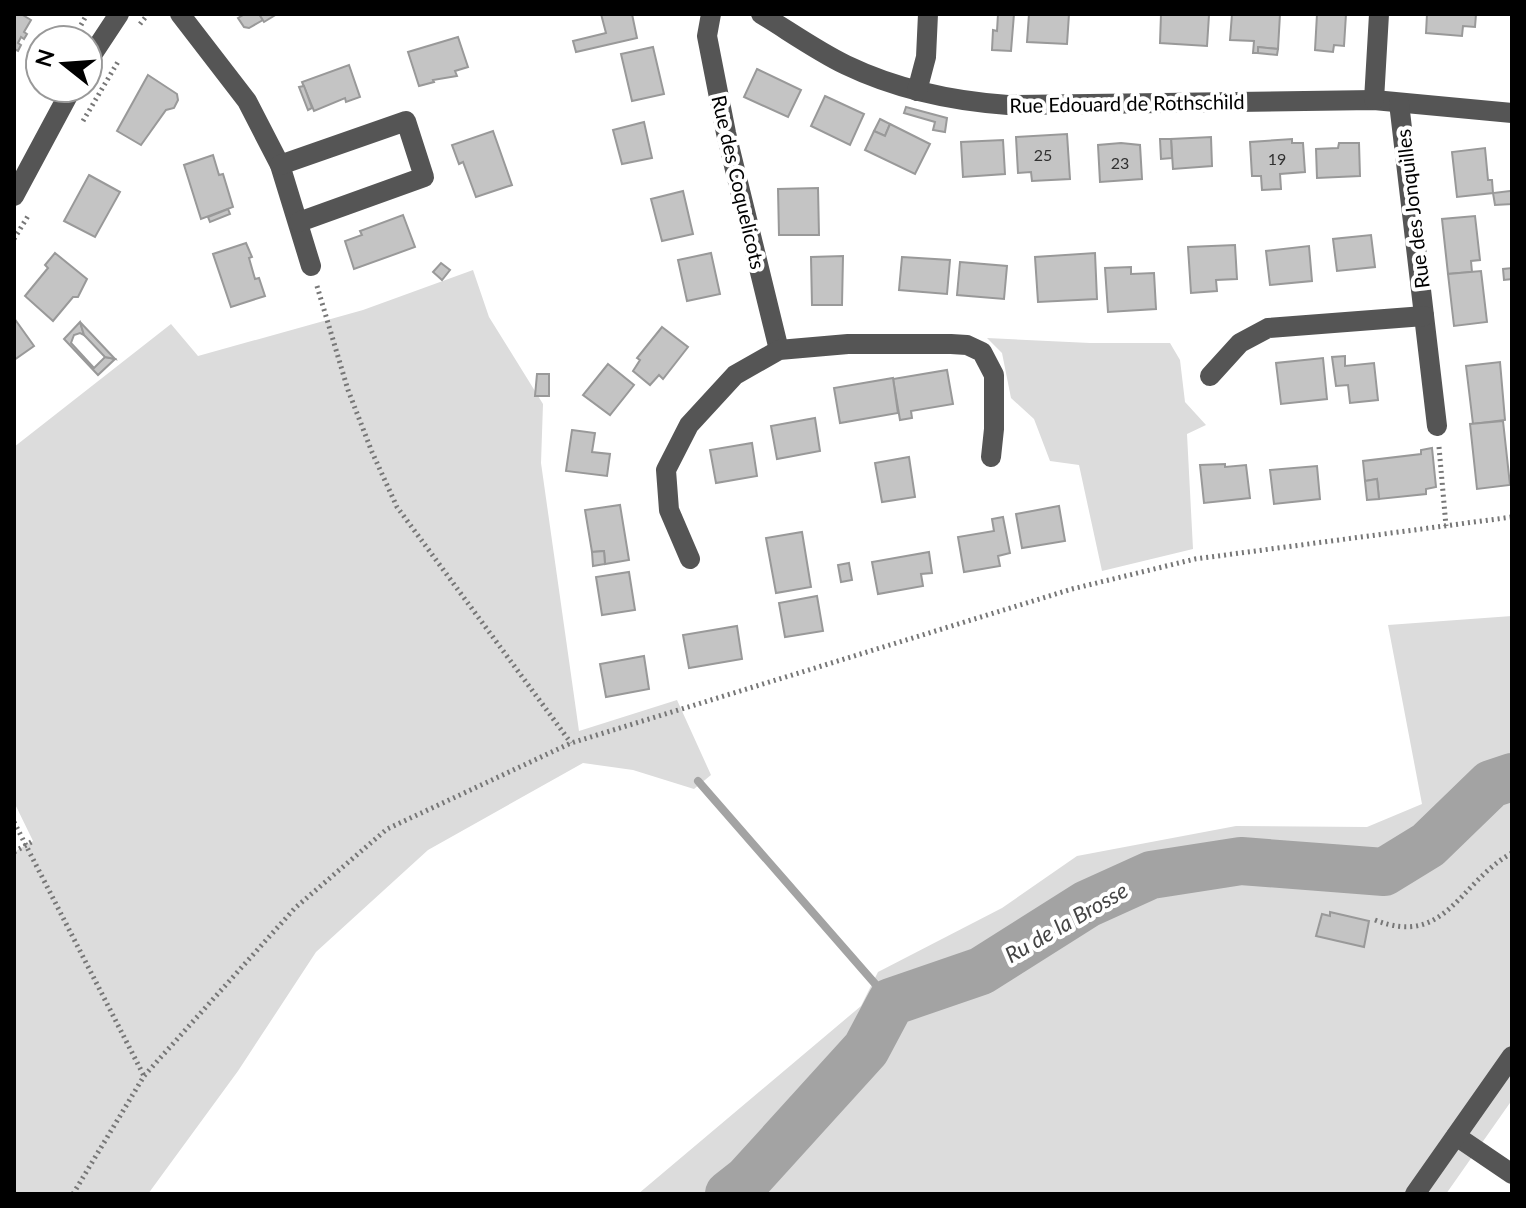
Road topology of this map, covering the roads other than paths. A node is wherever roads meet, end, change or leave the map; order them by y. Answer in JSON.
{"nodes":[{"id":1,"x":119,"y":14,"type":"edge"},
{"id":2,"x":180,"y":14,"type":"edge"},
{"id":3,"x":711,"y":14,"type":"edge"},
{"id":4,"x":761,"y":14,"type":"edge"},
{"id":5,"x":928,"y":14,"type":"edge"},
{"id":6,"x":1379,"y":14,"type":"edge"},
{"id":7,"x":104,"y":37,"type":"edge"},
{"id":8,"x":917,"y":91,"type":"junction"},
{"id":9,"x":1374,"y":100,"type":"junction"},
{"id":10,"x":1399,"y":103,"type":"junction"},
{"id":11,"x":63,"y":104,"type":"edge"},
{"id":12,"x":1512,"y":113,"type":"edge"},
{"id":13,"x":280,"y":165,"type":"junction"},
{"id":14,"x":14,"y":196,"type":"edge"},
{"id":15,"x":299,"y":222,"type":"junction"},
{"id":16,"x":311,"y":266,"type":"road end"},
{"id":17,"x":1424,"y":316,"type":"junction"},
{"id":18,"x":779,"y":350,"type":"junction"},
{"id":19,"x":1210,"y":376,"type":"dead end"},
{"id":20,"x":1437,"y":426,"type":"road end"},
{"id":21,"x":991,"y":457,"type":"dead end"},
{"id":22,"x":690,"y":559,"type":"dead end"},
{"id":23,"x":1512,"y":1056,"type":"edge"},
{"id":24,"x":1456,"y":1136,"type":"junction"},
{"id":25,"x":1512,"y":1174,"type":"edge"},
{"id":26,"x":1415,"y":1194,"type":"edge"}],
"edges":[{"from":1,"to":7,"type":"street"},
{"from":2,"to":13,"type":"street"},
{"from":3,"to":18,"type":"street","name":"Rue des Coquelicots"},
{"from":4,"to":8,"type":"street","name":"Rue Edouard de Rothschild"},
{"from":5,"to":8,"type":"street"},
{"from":6,"to":9,"type":"street"},
{"from":8,"to":9,"type":"street","name":"Rue Edouard de Rothschild"},
{"from":9,"to":10,"type":"street","name":"Rue Edouard de Rothschild"},
{"from":10,"to":12,"type":"street","name":"Rue Edouard de Rothschild"},
{"from":10,"to":17,"type":"street","name":"Rue des Jonquilles"},
{"from":11,"to":14,"type":"street"},
{"from":13,"to":15,"type":"street"},
{"from":13,"to":15,"type":"street"},
{"from":15,"to":16,"type":"street"},
{"from":17,"to":19,"type":"street","name":"Rue des Jonquilles"},
{"from":17,"to":20,"type":"street","name":"Rue des Jonquilles"},
{"from":18,"to":21,"type":"street"},
{"from":18,"to":22,"type":"street"},
{"from":23,"to":24,"type":"street"},
{"from":24,"to":25,"type":"street"},
{"from":24,"to":26,"type":"street"}]}
